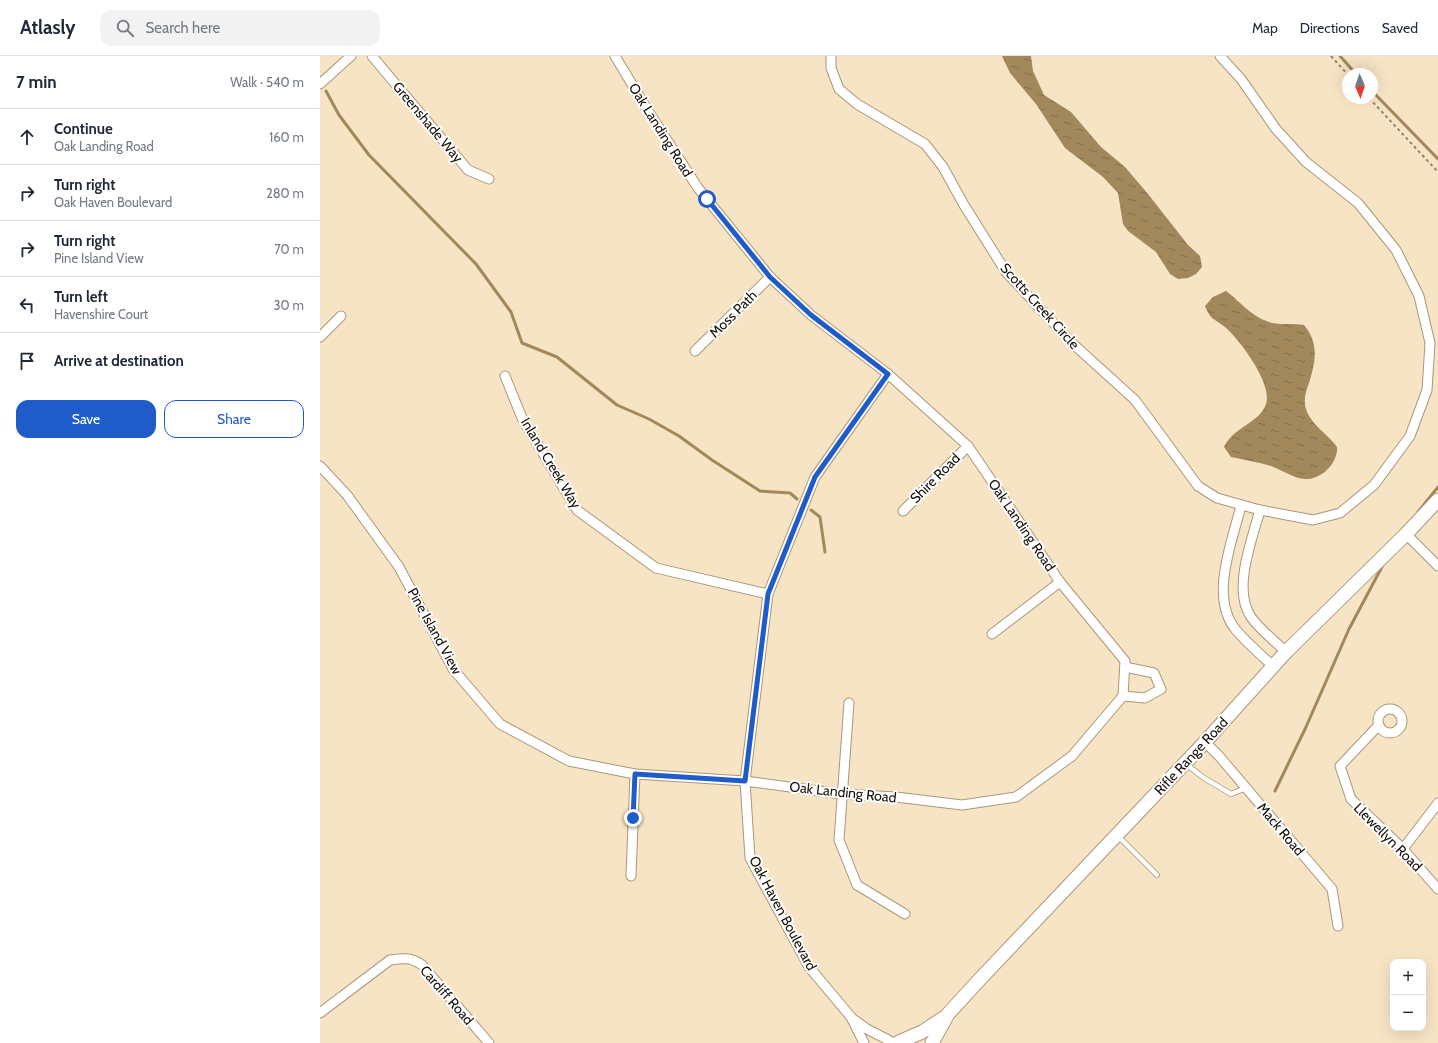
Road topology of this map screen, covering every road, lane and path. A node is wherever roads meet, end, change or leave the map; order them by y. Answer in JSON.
{"nodes":[{"id":1,"x":352,"y":56,"type":"edge"},
{"id":2,"x":372,"y":56,"type":"edge"},
{"id":3,"x":615,"y":56,"type":"edge"},
{"id":4,"x":831,"y":56,"type":"edge"},
{"id":5,"x":1220,"y":56,"type":"edge"},
{"id":6,"x":1331,"y":56,"type":"edge"},
{"id":7,"x":1342,"y":68,"type":"edge"},
{"id":8,"x":320,"y":84,"type":"edge"},
{"id":9,"x":1375,"y":104,"type":"edge"},
{"id":10,"x":1438,"y":172,"type":"edge"},
{"id":11,"x":489,"y":179,"type":"dead end"},
{"id":12,"x":770,"y":277,"type":"junction"},
{"id":13,"x":341,"y":316,"type":"dead end"},
{"id":14,"x":320,"y":337,"type":"edge"},
{"id":15,"x":695,"y":351,"type":"dead end"},
{"id":16,"x":888,"y":374,"type":"junction"},
{"id":17,"x":505,"y":376,"type":"dead end"},
{"id":18,"x":968,"y":446,"type":"junction"},
{"id":19,"x":320,"y":466,"type":"edge"},
{"id":20,"x":1438,"y":500,"type":"edge"},
{"id":21,"x":1241,"y":506,"type":"junction"},
{"id":22,"x":1260,"y":510,"type":"junction"},
{"id":23,"x":903,"y":511,"type":"dead end"},
{"id":24,"x":1406,"y":534,"type":"junction"},
{"id":25,"x":1438,"y":566,"type":"edge"},
{"id":26,"x":1060,"y":582,"type":"junction"},
{"id":27,"x":768,"y":594,"type":"junction"},
{"id":28,"x":992,"y":634,"type":"dead end"},
{"id":29,"x":1286,"y":652,"type":"junction"},
{"id":30,"x":1125,"y":667,"type":"junction"},
{"id":31,"x":1274,"y":667,"type":"junction"},
{"id":32,"x":1123,"y":696,"type":"junction"},
{"id":33,"x":849,"y":703,"type":"dead end"},
{"id":34,"x":1379,"y":725,"type":"dead end"},
{"id":35,"x":1205,"y":742,"type":"junction"},
{"id":36,"x":1185,"y":763,"type":"junction"},
{"id":37,"x":635,"y":774,"type":"junction"},
{"id":38,"x":745,"y":781,"type":"junction"},
{"id":39,"x":1246,"y":788,"type":"junction"},
{"id":40,"x":841,"y":794,"type":"junction"},
{"id":41,"x":1438,"y":803,"type":"edge"},
{"id":42,"x":1117,"y":835,"type":"junction"},
{"id":43,"x":1403,"y":849,"type":"junction"},
{"id":44,"x":1157,"y":875,"type":"dead end"},
{"id":45,"x":631,"y":876,"type":"dead end"},
{"id":46,"x":1438,"y":889,"type":"edge"},
{"id":47,"x":905,"y":914,"type":"dead end"},
{"id":48,"x":1338,"y":926,"type":"dead end"},
{"id":49,"x":320,"y":1013,"type":"edge"},
{"id":50,"x":948,"y":1014,"type":"junction"},
{"id":51,"x":851,"y":1017,"type":"junction"},
{"id":52,"x":489,"y":1043,"type":"edge"},
{"id":53,"x":864,"y":1043,"type":"edge"},
{"id":54,"x":897,"y":1043,"type":"edge"},
{"id":55,"x":932,"y":1043,"type":"edge"}],
"edges":[{"from":1,"to":8,"type":"street"},
{"from":2,"to":11,"type":"street","name":"Greenshade Way"},
{"from":3,"to":12,"type":"street","name":"Oak Landing Road"},
{"from":4,"to":21,"type":"street","name":"Scotts Creek Circle"},
{"from":5,"to":22,"type":"street","name":"Scotts Creek Circle"},
{"from":6,"to":7,"type":"path"},
{"from":9,"to":10,"type":"path"},
{"from":12,"to":15,"type":"street","name":"Moss Path"},
{"from":12,"to":16,"type":"street","name":"Oak Landing Road"},
{"from":13,"to":14,"type":"street"},
{"from":16,"to":18,"type":"street","name":"Oak Landing Road"},
{"from":16,"to":27,"type":"street","name":"Oak Haven Boulevard"},
{"from":17,"to":27,"type":"street","name":"Inland Creek Way"},
{"from":18,"to":23,"type":"street","name":"Shire Road"},
{"from":18,"to":26,"type":"street","name":"Oak Landing Road"},
{"from":19,"to":37,"type":"street","name":"Pine Island View"},
{"from":20,"to":24,"type":"main road","name":"Rifle Range Road"},
{"from":21,"to":22,"type":"street","name":"Scotts Creek Circle"},
{"from":21,"to":31,"type":"street"},
{"from":22,"to":29,"type":"street"},
{"from":24,"to":25,"type":"street"},
{"from":24,"to":29,"type":"main road","name":"Rifle Range Road"},
{"from":26,"to":28,"type":"street"},
{"from":26,"to":30,"type":"street","name":"Oak Landing Road"},
{"from":27,"to":38,"type":"street","name":"Oak Haven Boulevard"},
{"from":29,"to":31,"type":"main road","name":"Rifle Range Road"},
{"from":30,"to":32,"type":"street"},
{"from":30,"to":32,"type":"street"},
{"from":31,"to":35,"type":"main road","name":"Rifle Range Road"},
{"from":32,"to":40,"type":"street","name":"Oak Landing Road"},
{"from":33,"to":40,"type":"street"},
{"from":34,"to":43,"type":"street","name":"Llewellyn Road"},
{"from":35,"to":36,"type":"main road","name":"Rifle Range Road"},
{"from":35,"to":39,"type":"street","name":"Mack Road"},
{"from":36,"to":39,"type":"lane"},
{"from":36,"to":42,"type":"main road","name":"Rifle Range Road"},
{"from":37,"to":38,"type":"street","name":"Pine Island View"},
{"from":37,"to":45,"type":"street"},
{"from":38,"to":40,"type":"street","name":"Oak Landing Road"},
{"from":38,"to":51,"type":"street","name":"Oak Haven Boulevard"},
{"from":39,"to":48,"type":"street","name":"Mack Road"},
{"from":40,"to":47,"type":"street"},
{"from":41,"to":43,"type":"street"},
{"from":42,"to":44,"type":"lane"},
{"from":42,"to":50,"type":"main road","name":"Rifle Range Road"},
{"from":43,"to":46,"type":"street","name":"Llewellyn Road"},
{"from":49,"to":52,"type":"street","name":"Cardiff Road"},
{"from":50,"to":54,"type":"main road","name":"Rifle Range Road"},
{"from":50,"to":55,"type":"main road","name":"Rifle Range Road"},
{"from":51,"to":53,"type":"street","name":"Oak Haven Boulevard"},
{"from":51,"to":54,"type":"street","name":"Oak Haven Boulevard"}]}
